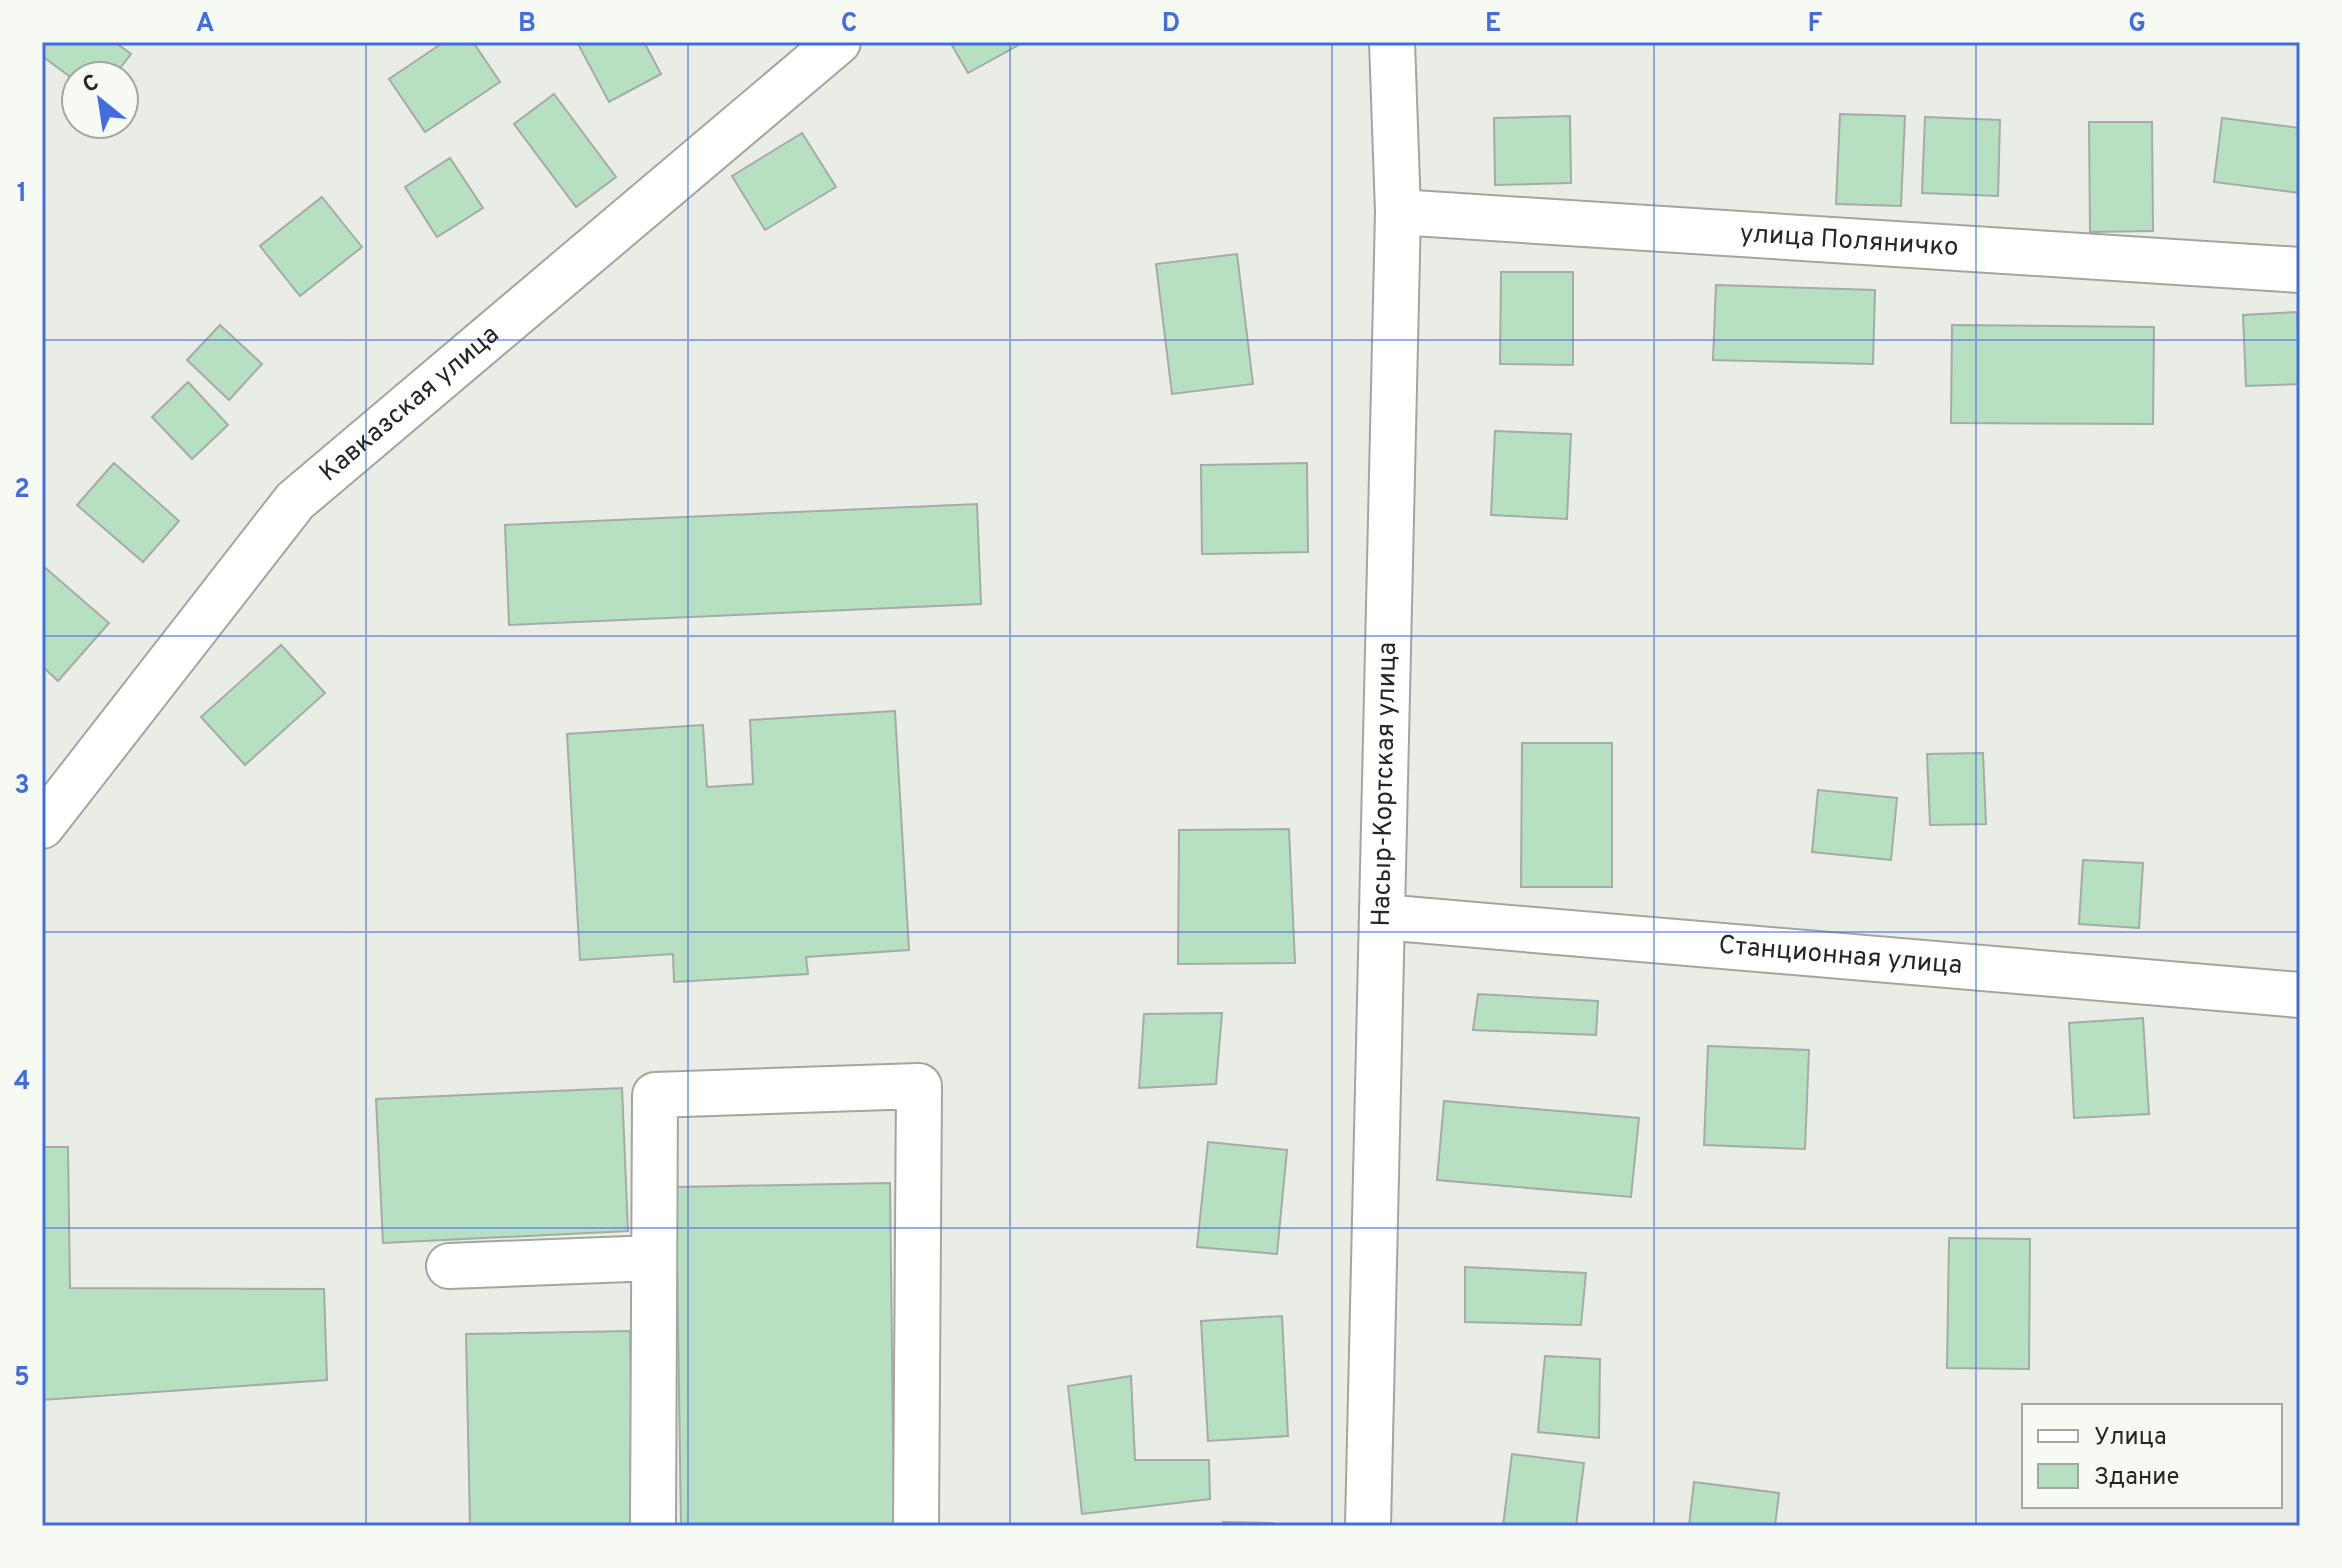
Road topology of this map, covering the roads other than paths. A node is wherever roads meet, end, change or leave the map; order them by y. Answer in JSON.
{"nodes":[{"id":1,"x":838,"y":42,"type":"edge"},
{"id":2,"x":1392,"y":42,"type":"edge"},
{"id":3,"x":1398,"y":212,"type":"junction"},
{"id":4,"x":2300,"y":270,"type":"edge"},
{"id":5,"x":42,"y":826,"type":"edge"},
{"id":6,"x":1382,"y":917,"type":"junction"},
{"id":7,"x":2300,"y":995,"type":"edge"},
{"id":8,"x":654,"y":1258,"type":"junction"},
{"id":9,"x":449,"y":1266,"type":"dead end"},
{"id":10,"x":653,"y":1526,"type":"edge"},
{"id":11,"x":916,"y":1526,"type":"edge"},
{"id":12,"x":1368,"y":1526,"type":"edge"}],
"edges":[{"from":1,"to":5,"type":"street","name":"Кавказская улица"},
{"from":2,"to":3,"type":"street","name":"Насыр-Кортская улица"},
{"from":3,"to":4,"type":"street","name":"улица Поляничко"},
{"from":3,"to":6,"type":"street","name":"Насыр-Кортская улица"},
{"from":6,"to":7,"type":"street","name":"Станционная улица"},
{"from":6,"to":12,"type":"street","name":"Насыр-Кортская улица"},
{"from":8,"to":9,"type":"street"},
{"from":8,"to":10,"type":"street"},
{"from":8,"to":11,"type":"street"}]}
